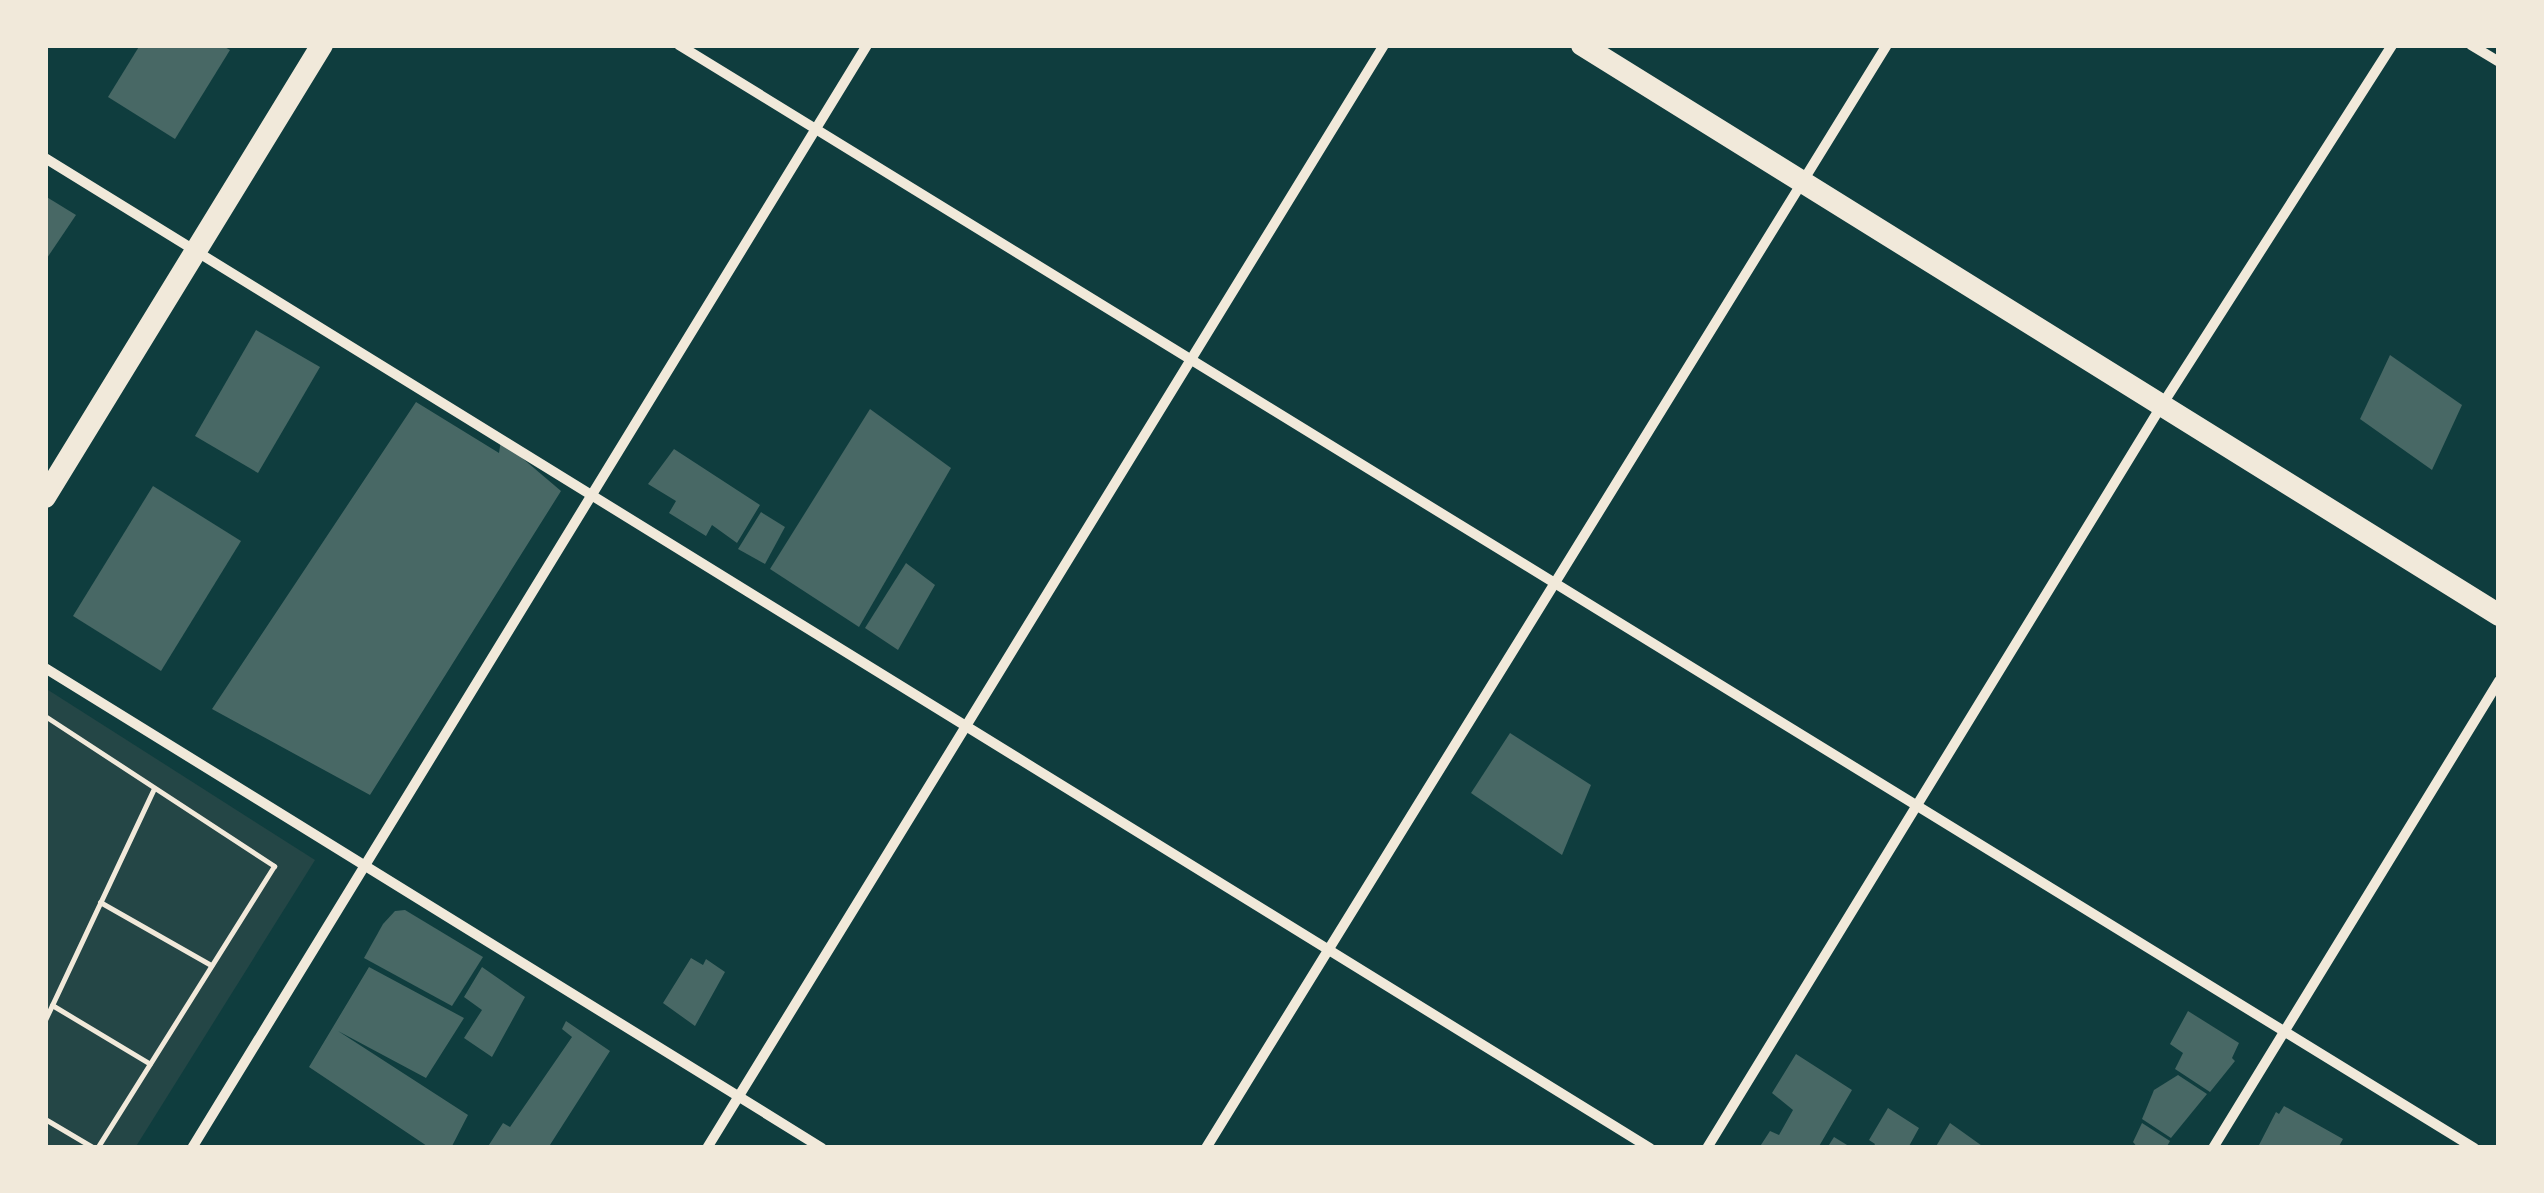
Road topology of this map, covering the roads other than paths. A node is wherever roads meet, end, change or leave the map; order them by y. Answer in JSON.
{"nodes":[{"id":1,"x":322,"y":45,"type":"edge"},
{"id":2,"x":679,"y":45,"type":"edge"},
{"id":3,"x":866,"y":45,"type":"edge"},
{"id":4,"x":1384,"y":45,"type":"edge"},
{"id":5,"x":1582,"y":45,"type":"edge"},
{"id":6,"x":1888,"y":45,"type":"edge"},
{"id":7,"x":2392,"y":45,"type":"edge"},
{"id":8,"x":2471,"y":45,"type":"edge"},
{"id":9,"x":2499,"y":62,"type":"edge"},
{"id":10,"x":814,"y":130,"type":"junction"},
{"id":11,"x":45,"y":158,"type":"edge"},
{"id":12,"x":1803,"y":181,"type":"junction"},
{"id":13,"x":196,"y":251,"type":"junction"},
{"id":14,"x":1191,"y":359,"type":"junction"},
{"id":15,"x":2162,"y":405,"type":"junction"},
{"id":16,"x":591,"y":495,"type":"junction"},
{"id":17,"x":45,"y":497,"type":"edge"},
{"id":18,"x":1556,"y":583,"type":"junction"},
{"id":19,"x":2499,"y":615,"type":"edge"},
{"id":20,"x":45,"y":668,"type":"edge"},
{"id":21,"x":2499,"y":680,"type":"edge"},
{"id":22,"x":967,"y":727,"type":"junction"},
{"id":23,"x":1914,"y":805,"type":"junction"},
{"id":24,"x":367,"y":867,"type":"junction"},
{"id":25,"x":1329,"y":950,"type":"junction"},
{"id":26,"x":2284,"y":1032,"type":"junction"},
{"id":27,"x":739,"y":1096,"type":"junction"},
{"id":28,"x":192,"y":1148,"type":"edge"},
{"id":29,"x":707,"y":1148,"type":"edge"},
{"id":30,"x":822,"y":1148,"type":"edge"},
{"id":31,"x":1206,"y":1148,"type":"edge"},
{"id":32,"x":1650,"y":1148,"type":"edge"},
{"id":33,"x":1707,"y":1148,"type":"edge"},
{"id":34,"x":2213,"y":1148,"type":"edge"},
{"id":35,"x":2474,"y":1148,"type":"edge"}],
"edges":[{"from":1,"to":13,"type":"main road"},
{"from":2,"to":10,"type":"street"},
{"from":3,"to":10,"type":"street"},
{"from":4,"to":14,"type":"street"},
{"from":5,"to":12,"type":"main road"},
{"from":6,"to":12,"type":"street"},
{"from":7,"to":15,"type":"street"},
{"from":8,"to":9,"type":"street"},
{"from":10,"to":14,"type":"street"},
{"from":10,"to":16,"type":"street"},
{"from":11,"to":13,"type":"street"},
{"from":12,"to":15,"type":"main road"},
{"from":12,"to":18,"type":"street"},
{"from":13,"to":16,"type":"street"},
{"from":13,"to":17,"type":"main road"},
{"from":14,"to":18,"type":"street"},
{"from":14,"to":22,"type":"street"},
{"from":15,"to":19,"type":"main road"},
{"from":15,"to":23,"type":"street"},
{"from":16,"to":22,"type":"street"},
{"from":16,"to":24,"type":"street"},
{"from":18,"to":23,"type":"street"},
{"from":18,"to":25,"type":"street"},
{"from":20,"to":24,"type":"street"},
{"from":21,"to":26,"type":"street"},
{"from":22,"to":25,"type":"street"},
{"from":22,"to":27,"type":"street"},
{"from":23,"to":26,"type":"street"},
{"from":23,"to":33,"type":"street"},
{"from":24,"to":27,"type":"street"},
{"from":24,"to":28,"type":"street"},
{"from":25,"to":31,"type":"street"},
{"from":25,"to":32,"type":"street"},
{"from":26,"to":34,"type":"street"},
{"from":26,"to":35,"type":"street"},
{"from":27,"to":29,"type":"street"},
{"from":27,"to":30,"type":"street"}]}
